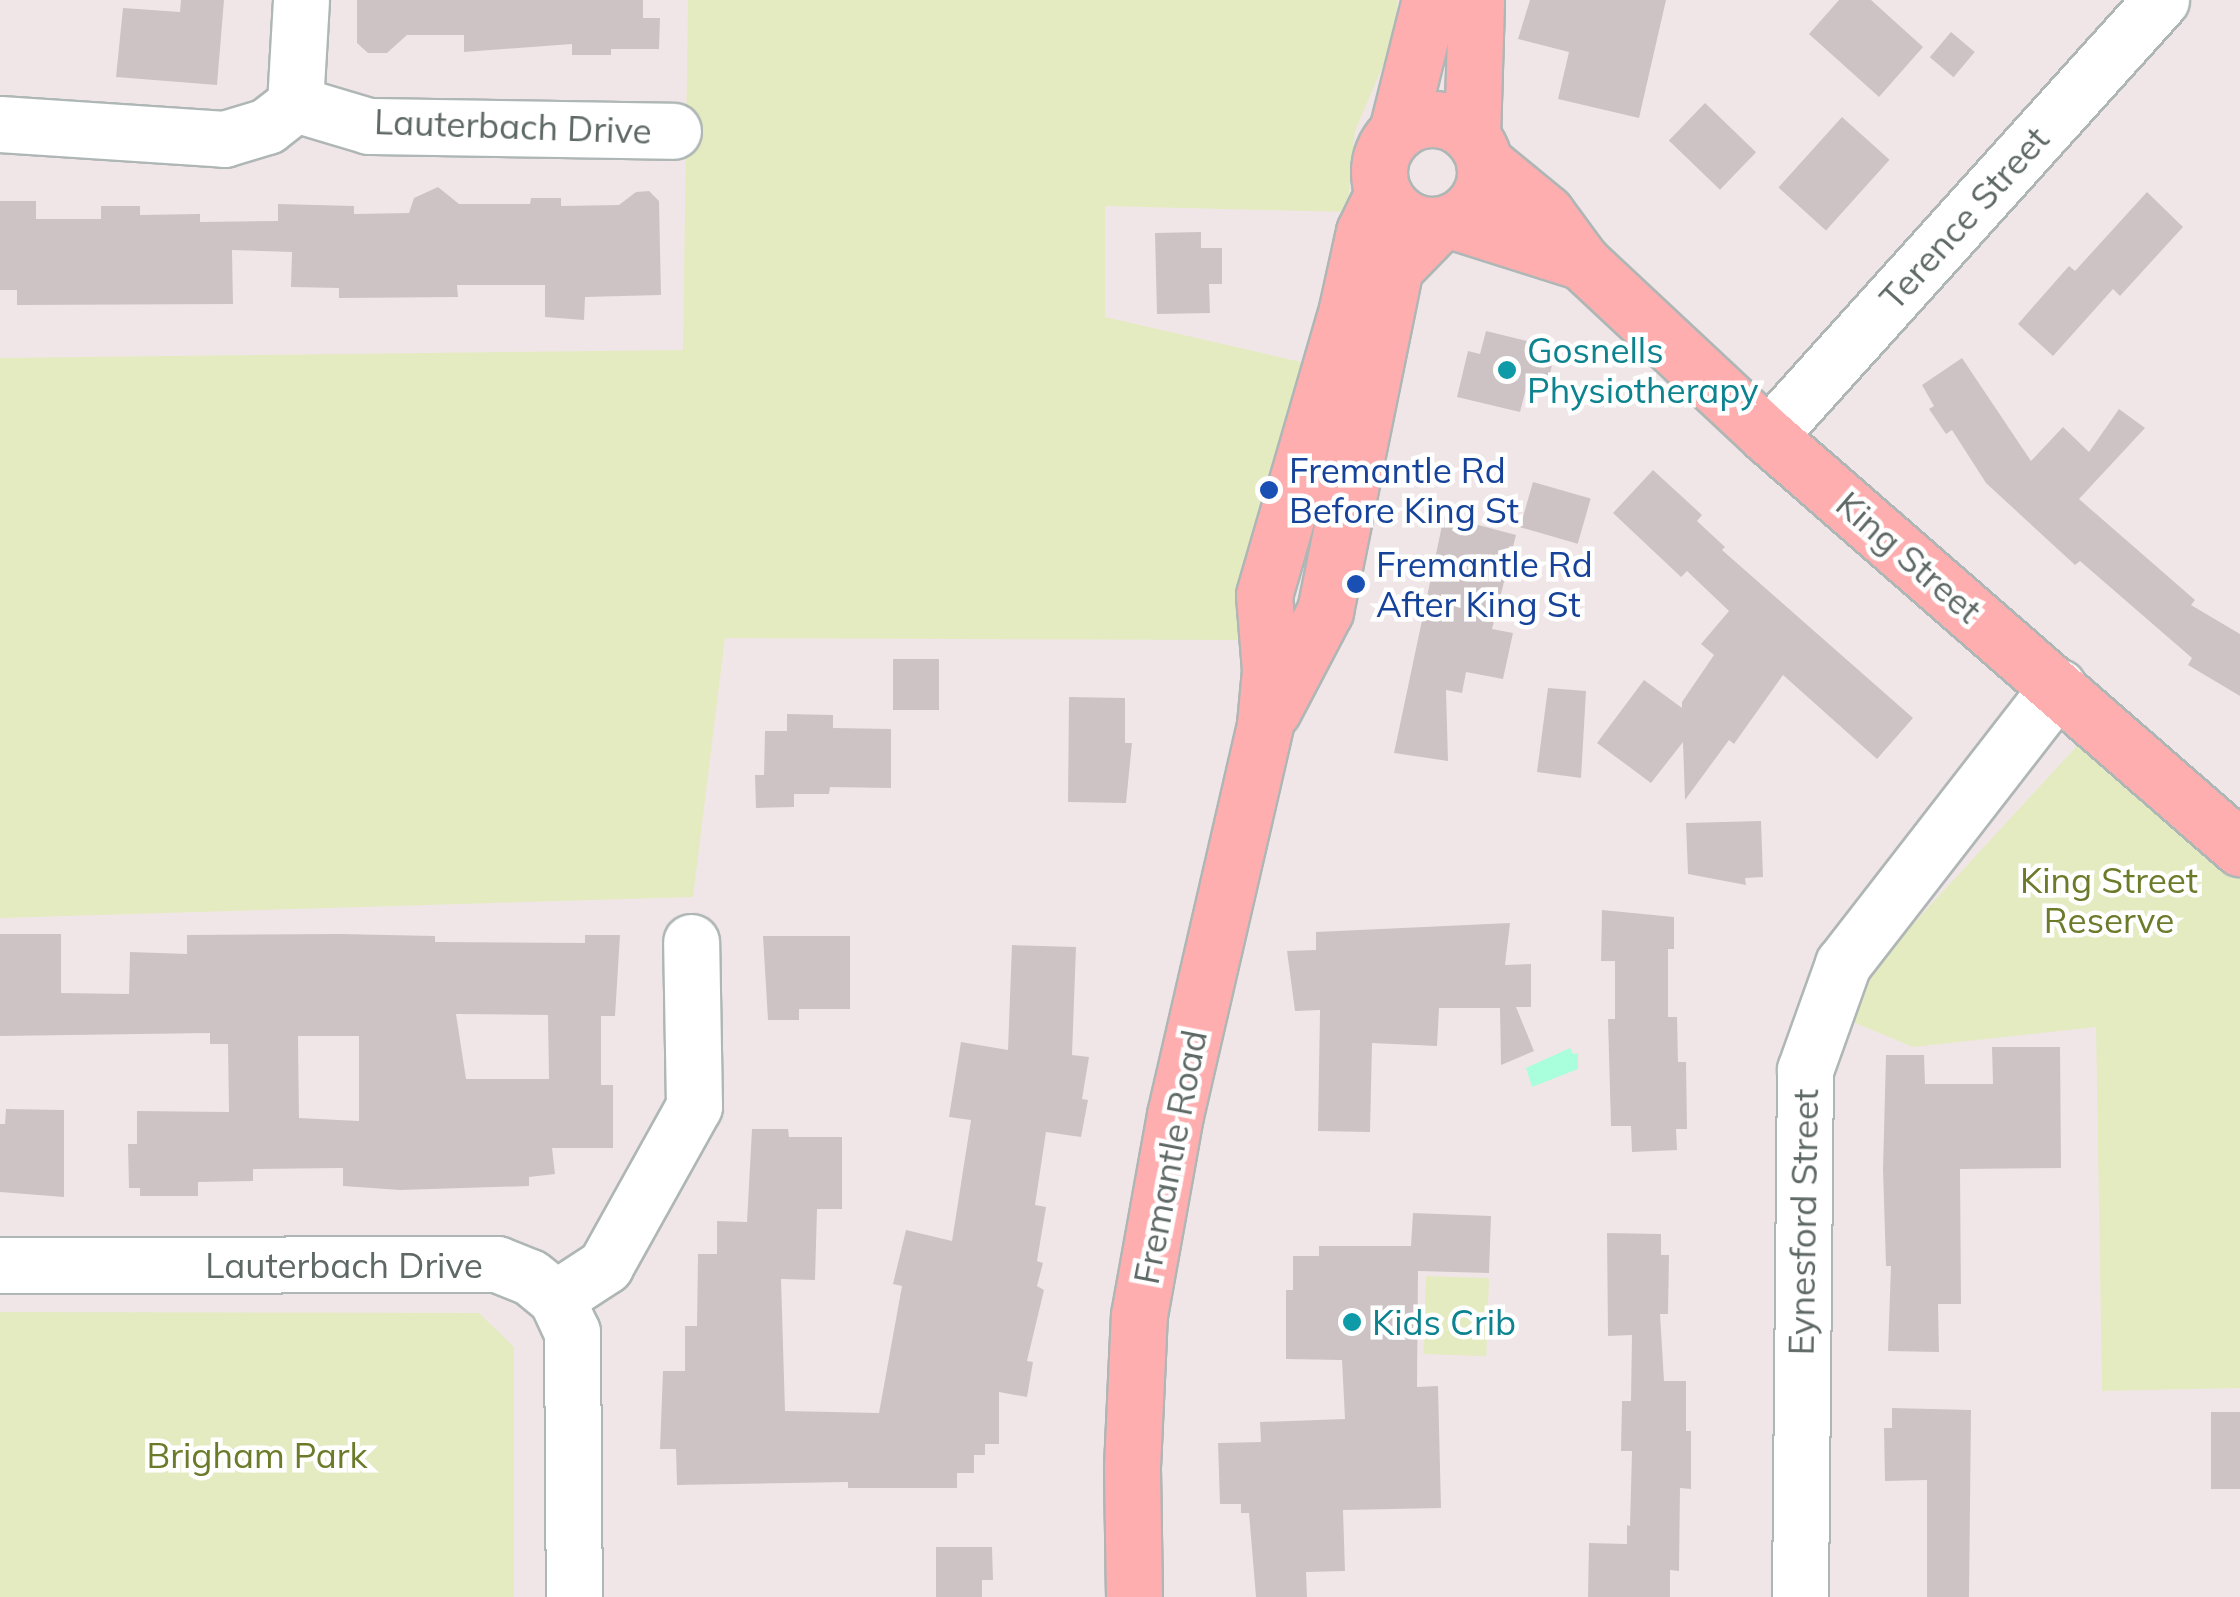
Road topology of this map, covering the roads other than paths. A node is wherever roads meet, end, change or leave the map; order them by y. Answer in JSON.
{"nodes":[{"id":1,"x":300,"y":0,"type":"edge"},
{"id":2,"x":1430,"y":0,"type":"edge"},
{"id":3,"x":1476,"y":0,"type":"edge"},
{"id":4,"x":2161,"y":0,"type":"edge"},
{"id":5,"x":295,"y":104,"type":"junction"},
{"id":6,"x":0,"y":124,"type":"edge"},
{"id":7,"x":673,"y":131,"type":"dead end"},
{"id":8,"x":1397,"y":131,"type":"junction"},
{"id":9,"x":1478,"y":149,"type":"junction"},
{"id":10,"x":1383,"y":193,"type":"junction"},
{"id":11,"x":1445,"y":223,"type":"junction"},
{"id":12,"x":1582,"y":262,"type":"junction"},
{"id":13,"x":1768,"y":436,"type":"junction"},
{"id":14,"x":2058,"y":687,"type":"junction"},
{"id":15,"x":1265,"y":724,"type":"junction"},
{"id":16,"x":2240,"y":848,"type":"edge"},
{"id":17,"x":691,"y":942,"type":"dead end"},
{"id":18,"x":0,"y":1265,"type":"edge"},
{"id":19,"x":556,"y":1298,"type":"junction"},
{"id":20,"x":574,"y":1597,"type":"edge"},
{"id":21,"x":1134,"y":1597,"type":"edge"},
{"id":22,"x":1800,"y":1597,"type":"edge"}],
"edges":[{"from":1,"to":5,"type":"street"},
{"from":2,"to":8,"type":"main road"},
{"from":3,"to":9,"type":"main road"},
{"from":4,"to":13,"type":"street","name":"Terence Street"},
{"from":5,"to":6,"type":"street"},
{"from":5,"to":7,"type":"street","name":"Lauterbach Drive"},
{"from":8,"to":9,"type":"main road"},
{"from":8,"to":10,"type":"main road"},
{"from":9,"to":11,"type":"main road"},
{"from":9,"to":12,"type":"main road","name":"King Street"},
{"from":10,"to":11,"type":"main road"},
{"from":10,"to":15,"type":"main road","name":"Fremantle Road"},
{"from":11,"to":12,"type":"main road","name":"King Street"},
{"from":11,"to":15,"type":"main road","name":"Fremantle Road"},
{"from":12,"to":13,"type":"main road","name":"King Street"},
{"from":13,"to":14,"type":"main road","name":"King Street"},
{"from":14,"to":16,"type":"main road","name":"King Street"},
{"from":14,"to":22,"type":"street","name":"Eynesford Street"},
{"from":15,"to":21,"type":"main road","name":"Fremantle Road"},
{"from":17,"to":19,"type":"street"},
{"from":18,"to":19,"type":"street","name":"Lauterbach Drive"},
{"from":19,"to":20,"type":"street"}]}
